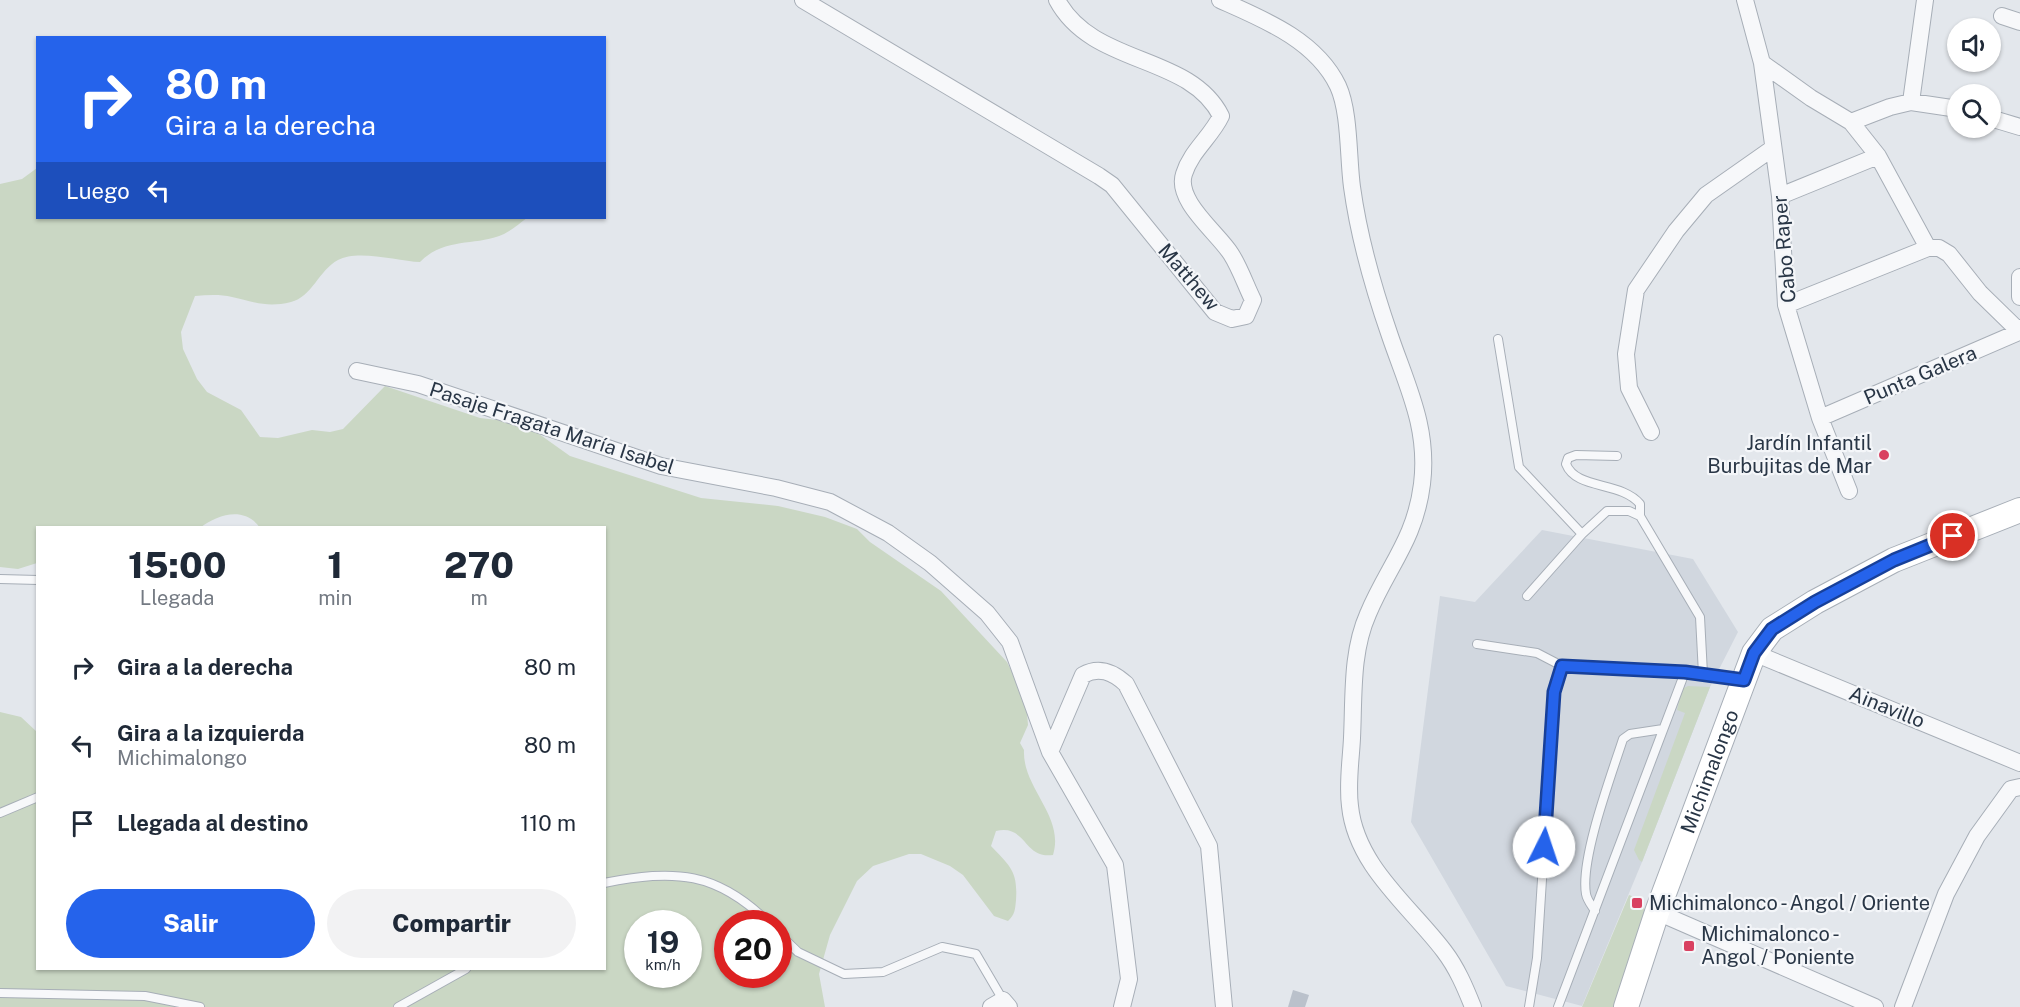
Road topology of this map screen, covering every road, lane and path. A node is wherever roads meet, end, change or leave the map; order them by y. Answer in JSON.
{"nodes":[{"id":1,"x":803,"y":0,"type":"edge"},
{"id":2,"x":1220,"y":0,"type":"edge"},
{"id":3,"x":1745,"y":0,"type":"edge"},
{"id":4,"x":1925,"y":0,"type":"edge"},
{"id":5,"x":1055,"y":1,"type":"edge"},
{"id":6,"x":2002,"y":16,"type":"dead end"},
{"id":7,"x":2020,"y":22,"type":"edge"},
{"id":8,"x":1762,"y":63,"type":"junction"},
{"id":9,"x":1911,"y":102,"type":"junction"},
{"id":10,"x":1947,"y":107,"type":"edge"},
{"id":11,"x":2001,"y":121,"type":"edge"},
{"id":12,"x":1851,"y":122,"type":"junction"},
{"id":13,"x":2020,"y":127,"type":"edge"},
{"id":14,"x":1773,"y":148,"type":"junction"},
{"id":15,"x":1878,"y":156,"type":"junction"},
{"id":16,"x":1780,"y":196,"type":"junction"},
{"id":17,"x":1928,"y":248,"type":"junction"},
{"id":18,"x":2020,"y":278,"type":"edge"},
{"id":19,"x":2020,"y":297,"type":"edge"},
{"id":20,"x":1786,"y":304,"type":"junction"},
{"id":21,"x":2020,"y":331,"type":"edge"},
{"id":22,"x":1498,"y":339,"type":"dead end"},
{"id":23,"x":357,"y":371,"type":"dead end"},
{"id":24,"x":1820,"y":418,"type":"junction"},
{"id":25,"x":1651,"y":432,"type":"dead end"},
{"id":26,"x":1617,"y":456,"type":"dead end"},
{"id":27,"x":1849,"y":491,"type":"dead end"},
{"id":28,"x":2020,"y":510,"type":"edge"},
{"id":29,"x":1640,"y":516,"type":"junction"},
{"id":30,"x":1582,"y":534,"type":"junction"},
{"id":31,"x":0,"y":579,"type":"edge"},
{"id":32,"x":36,"y":580,"type":"edge"},
{"id":33,"x":1527,"y":596,"type":"dead end"},
{"id":34,"x":1477,"y":644,"type":"dead end"},
{"id":35,"x":1754,"y":653,"type":"junction"},
{"id":36,"x":1562,"y":666,"type":"junction"},
{"id":37,"x":1685,"y":672,"type":"junction"},
{"id":38,"x":1703,"y":674,"type":"junction"},
{"id":39,"x":1744,"y":680,"type":"junction"},
{"id":40,"x":1663,"y":729,"type":"junction"},
{"id":41,"x":1050,"y":752,"type":"junction"},
{"id":42,"x":2020,"y":763,"type":"edge"},
{"id":43,"x":2020,"y":787,"type":"edge"},
{"id":44,"x":36,"y":798,"type":"edge"},
{"id":45,"x":0,"y":813,"type":"edge"},
{"id":46,"x":606,"y":883,"type":"edge"},
{"id":47,"x":754,"y":910,"type":"edge"},
{"id":48,"x":1595,"y":911,"type":"junction"},
{"id":49,"x":1657,"y":912,"type":"junction"},
{"id":50,"x":792,"y":946,"type":"edge"},
{"id":51,"x":464,"y":970,"type":"edge"},
{"id":52,"x":0,"y":993,"type":"edge"},
{"id":53,"x":1001,"y":1005,"type":"edge"},
{"id":54,"x":200,"y":1007,"type":"edge"},
{"id":55,"x":398,"y":1007,"type":"edge"},
{"id":56,"x":1122,"y":1007,"type":"edge"},
{"id":57,"x":1224,"y":1007,"type":"edge"},
{"id":58,"x":1473,"y":1007,"type":"edge"},
{"id":59,"x":1529,"y":1007,"type":"edge"},
{"id":60,"x":1558,"y":1007,"type":"edge"},
{"id":61,"x":1626,"y":1007,"type":"edge"},
{"id":62,"x":1875,"y":1007,"type":"edge"},
{"id":63,"x":1903,"y":1007,"type":"edge"}],
"edges":[{"from":1,"to":5,"type":"street","name":"Matthew"},
{"from":2,"to":58,"type":"street"},
{"from":3,"to":8,"type":"street","name":"Cabo Raper"},
{"from":4,"to":9,"type":"street"},
{"from":6,"to":7,"type":"street"},
{"from":8,"to":12,"type":"street"},
{"from":8,"to":14,"type":"street","name":"Cabo Raper"},
{"from":9,"to":10,"type":"street"},
{"from":9,"to":12,"type":"street"},
{"from":11,"to":13,"type":"street"},
{"from":12,"to":15,"type":"street"},
{"from":14,"to":16,"type":"street","name":"Cabo Raper"},
{"from":14,"to":25,"type":"street"},
{"from":15,"to":16,"type":"street"},
{"from":15,"to":17,"type":"street"},
{"from":16,"to":20,"type":"street","name":"Cabo Raper"},
{"from":17,"to":20,"type":"street"},
{"from":17,"to":21,"type":"street"},
{"from":18,"to":19,"type":"street"},
{"from":20,"to":24,"type":"street","name":"Cabo Raper"},
{"from":21,"to":24,"type":"street","name":"Punta Galera"},
{"from":22,"to":30,"type":"lane"},
{"from":23,"to":41,"type":"street","name":"Pasaje Fragata María Isabel"},
{"from":24,"to":27,"type":"street","name":"Cabo Raper"},
{"from":26,"to":29,"type":"lane"},
{"from":28,"to":35,"type":"main road","name":"Michimalongo"},
{"from":29,"to":30,"type":"lane"},
{"from":29,"to":38,"type":"lane"},
{"from":30,"to":33,"type":"lane"},
{"from":31,"to":32,"type":"lane"},
{"from":34,"to":36,"type":"lane"},
{"from":35,"to":39,"type":"main road","name":"Michimalongo"},
{"from":35,"to":42,"type":"street","name":"Ainavillo"},
{"from":36,"to":37,"type":"lane"},
{"from":36,"to":59,"type":"lane"},
{"from":37,"to":38,"type":"lane"},
{"from":37,"to":40,"type":"lane"},
{"from":38,"to":39,"type":"lane"},
{"from":39,"to":49,"type":"main road","name":"Michimalongo"},
{"from":40,"to":48,"type":"lane"},
{"from":40,"to":48,"type":"lane"},
{"from":41,"to":56,"type":"street","name":"Pasaje Fragata María Isabel"},
{"from":41,"to":57,"type":"street"},
{"from":43,"to":63,"type":"street"},
{"from":44,"to":45,"type":"lane"},
{"from":46,"to":47,"type":"lane"},
{"from":48,"to":60,"type":"lane"},
{"from":49,"to":61,"type":"main road","name":"Michimalongo"},
{"from":49,"to":62,"type":"street"},
{"from":50,"to":53,"type":"lane"},
{"from":51,"to":55,"type":"lane"},
{"from":52,"to":54,"type":"lane"}]}
